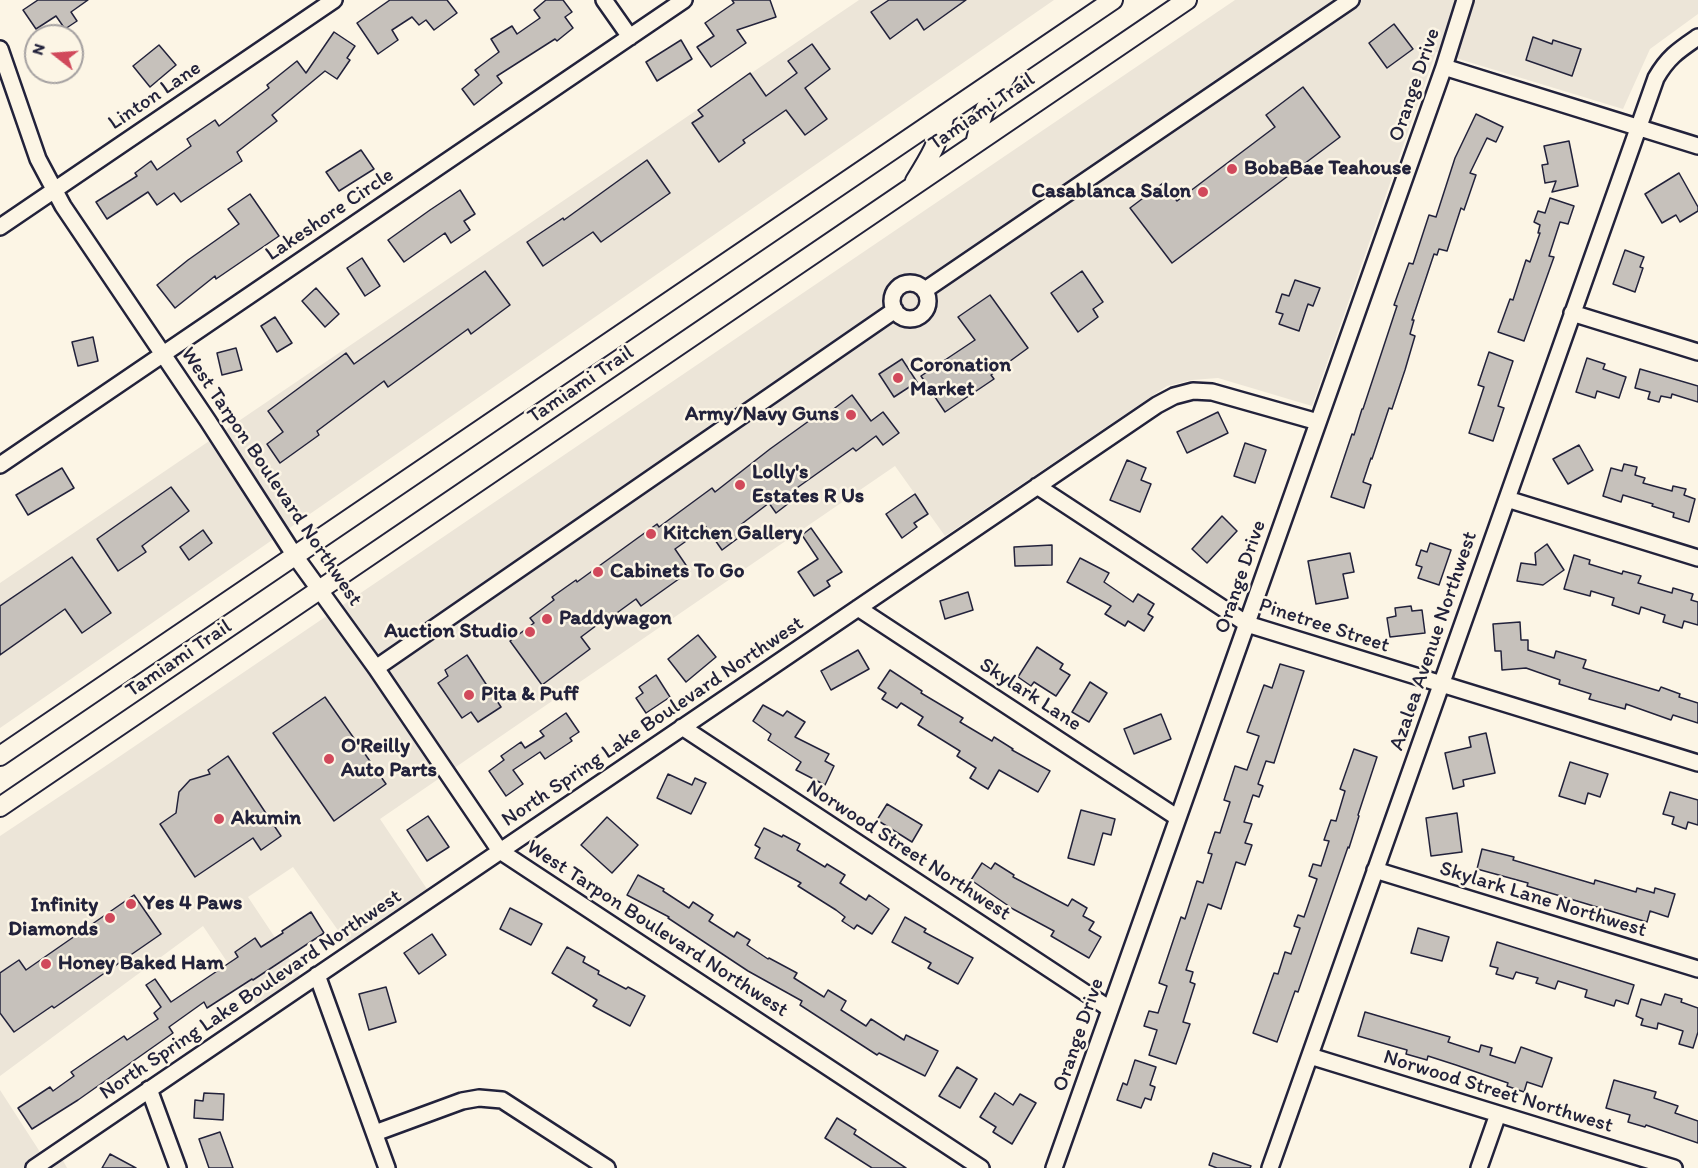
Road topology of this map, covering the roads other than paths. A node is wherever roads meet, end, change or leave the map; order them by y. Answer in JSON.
{"nodes":[{"id":1,"x":334,"y":0,"type":"edge"},
{"id":2,"x":604,"y":0,"type":"edge"},
{"id":3,"x":684,"y":0,"type":"edge"},
{"id":4,"x":1113,"y":0,"type":"edge"},
{"id":5,"x":1187,"y":0,"type":"edge"},
{"id":6,"x":1351,"y":0,"type":"edge"},
{"id":7,"x":1465,"y":0,"type":"edge"},
{"id":8,"x":630,"y":37,"type":"junction"},
{"id":9,"x":1698,"y":37,"type":"edge"},
{"id":10,"x":0,"y":49,"type":"edge"},
{"id":11,"x":1444,"y":67,"type":"junction"},
{"id":12,"x":1011,"y":69,"type":"junction"},
{"id":13,"x":945,"y":114,"type":"junction"},
{"id":14,"x":1638,"y":127,"type":"junction"},
{"id":15,"x":975,"y":144,"type":"junction"},
{"id":16,"x":1698,"y":146,"type":"edge"},
{"id":17,"x":911,"y":188,"type":"junction"},
{"id":18,"x":54,"y":191,"type":"junction"},
{"id":19,"x":0,"y":227,"type":"edge"},
{"id":20,"x":925,"y":290,"type":"junction"},
{"id":21,"x":895,"y":310,"type":"junction"},
{"id":22,"x":1572,"y":313,"type":"junction"},
{"id":23,"x":1698,"y":352,"type":"edge"},
{"id":24,"x":163,"y":354,"type":"junction"},
{"id":25,"x":1318,"y":422,"type":"junction"},
{"id":26,"x":0,"y":465,"type":"edge"},
{"id":27,"x":1037,"y":486,"type":"junction"},
{"id":28,"x":1507,"y":499,"type":"junction"},
{"id":29,"x":295,"y":556,"type":"junction"},
{"id":30,"x":1698,"y":558,"type":"edge"},
{"id":31,"x":320,"y":590,"type":"junction"},
{"id":32,"x":858,"y":608,"type":"junction"},
{"id":33,"x":1247,"y":624,"type":"junction"},
{"id":34,"x":376,"y":668,"type":"junction"},
{"id":35,"x":1441,"y":684,"type":"junction"},
{"id":36,"x":682,"y":727,"type":"junction"},
{"id":37,"x":0,"y":756,"type":"edge"},
{"id":38,"x":1698,"y":764,"type":"edge"},
{"id":39,"x":0,"y":807,"type":"edge"},
{"id":40,"x":1178,"y":818,"type":"junction"},
{"id":41,"x":500,"y":851,"type":"junction"},
{"id":42,"x":1375,"y":870,"type":"junction"},
{"id":43,"x":1698,"y":969,"type":"edge"},
{"id":44,"x":317,"y":975,"type":"junction"},
{"id":45,"x":1110,"y":1009,"type":"junction"},
{"id":46,"x":1310,"y":1056,"type":"junction"},
{"id":47,"x":149,"y":1089,"type":"junction"},
{"id":48,"x":1498,"y":1114,"type":"junction"},
{"id":49,"x":375,"y":1133,"type":"junction"},
{"id":50,"x":34,"y":1168,"type":"edge"},
{"id":51,"x":178,"y":1168,"type":"edge"},
{"id":52,"x":387,"y":1168,"type":"edge"},
{"id":53,"x":607,"y":1168,"type":"edge"},
{"id":54,"x":981,"y":1168,"type":"edge"},
{"id":55,"x":1054,"y":1168,"type":"edge"},
{"id":56,"x":1270,"y":1168,"type":"edge"},
{"id":57,"x":1479,"y":1168,"type":"edge"},
{"id":58,"x":1674,"y":1168,"type":"edge"}],
"edges":[{"from":1,"to":18,"type":"street","name":"Linton Lane"},
{"from":2,"to":8,"type":"street"},
{"from":3,"to":8,"type":"street","name":"Lakeshore Circle"},
{"from":4,"to":12,"type":"main road","name":"Tamiami Trail"},
{"from":5,"to":15,"type":"main road","name":"Tamiami Trail"},
{"from":6,"to":20,"type":"street"},
{"from":7,"to":11,"type":"street","name":"Orange Drive"},
{"from":8,"to":24,"type":"street","name":"Lakeshore Circle"},
{"from":9,"to":14,"type":"street","name":"Azalea Avenue Northwest"},
{"from":10,"to":18,"type":"street","name":"West Tarpon Boulevard Northwest"},
{"from":11,"to":14,"type":"street"},
{"from":11,"to":25,"type":"street","name":"Orange Drive"},
{"from":12,"to":13,"type":"main road","name":"Tamiami Trail"},
{"from":12,"to":15,"type":"main road"},
{"from":13,"to":17,"type":"main road"},
{"from":13,"to":29,"type":"main road","name":"Tamiami Trail"},
{"from":14,"to":16,"type":"street"},
{"from":14,"to":22,"type":"street","name":"Azalea Avenue Northwest"},
{"from":15,"to":17,"type":"main road","name":"Tamiami Trail"},
{"from":17,"to":31,"type":"main road","name":"Tamiami Trail"},
{"from":18,"to":19,"type":"street","name":"Linton Lane"},
{"from":18,"to":24,"type":"street","name":"West Tarpon Boulevard Northwest"},
{"from":20,"to":21,"type":"street"},
{"from":20,"to":21,"type":"street"},
{"from":21,"to":34,"type":"street"},
{"from":22,"to":23,"type":"street"},
{"from":22,"to":28,"type":"street","name":"Azalea Avenue Northwest"},
{"from":24,"to":26,"type":"street","name":"Lakeshore Circle"},
{"from":24,"to":29,"type":"street","name":"West Tarpon Boulevard Northwest"},
{"from":25,"to":27,"type":"street","name":"North Spring Lake Boulevard Northwest"},
{"from":25,"to":33,"type":"street","name":"Orange Drive"},
{"from":27,"to":32,"type":"street","name":"North Spring Lake Boulevard Northwest"},
{"from":27,"to":33,"type":"street","name":"Pinetree Street"},
{"from":28,"to":30,"type":"street"},
{"from":28,"to":35,"type":"street","name":"Azalea Avenue Northwest"},
{"from":29,"to":31,"type":"street","name":"West Tarpon Boulevard Northwest"},
{"from":29,"to":37,"type":"main road","name":"Tamiami Trail"},
{"from":31,"to":34,"type":"street","name":"West Tarpon Boulevard Northwest"},
{"from":31,"to":39,"type":"main road","name":"Tamiami Trail"},
{"from":32,"to":36,"type":"street","name":"North Spring Lake Boulevard Northwest"},
{"from":32,"to":40,"type":"street","name":"Skylark Lane"},
{"from":33,"to":35,"type":"street","name":"Pinetree Street"},
{"from":33,"to":40,"type":"street","name":"Orange Drive"},
{"from":34,"to":41,"type":"street","name":"West Tarpon Boulevard Northwest"},
{"from":35,"to":38,"type":"street","name":"Pinetree Street"},
{"from":35,"to":42,"type":"street","name":"Azalea Avenue Northwest"},
{"from":36,"to":41,"type":"street","name":"North Spring Lake Boulevard Northwest"},
{"from":36,"to":45,"type":"street","name":"Norwood Street Northwest"},
{"from":40,"to":45,"type":"street","name":"Orange Drive"},
{"from":41,"to":44,"type":"street","name":"North Spring Lake Boulevard Northwest"},
{"from":41,"to":54,"type":"street","name":"West Tarpon Boulevard Northwest"},
{"from":42,"to":43,"type":"street","name":"Skylark Lane Northwest"},
{"from":42,"to":46,"type":"street","name":"Azalea Avenue Northwest"},
{"from":44,"to":47,"type":"street","name":"North Spring Lake Boulevard Northwest"},
{"from":44,"to":49,"type":"street"},
{"from":45,"to":55,"type":"street","name":"Orange Drive"},
{"from":46,"to":48,"type":"street","name":"Norwood Street Northwest"},
{"from":46,"to":56,"type":"street","name":"Azalea Avenue Northwest"},
{"from":47,"to":50,"type":"street","name":"North Spring Lake Boulevard Northwest"},
{"from":47,"to":51,"type":"street"},
{"from":48,"to":57,"type":"street"},
{"from":48,"to":58,"type":"street","name":"Norwood Street Northwest"},
{"from":49,"to":52,"type":"street"},
{"from":49,"to":53,"type":"street"}]}
